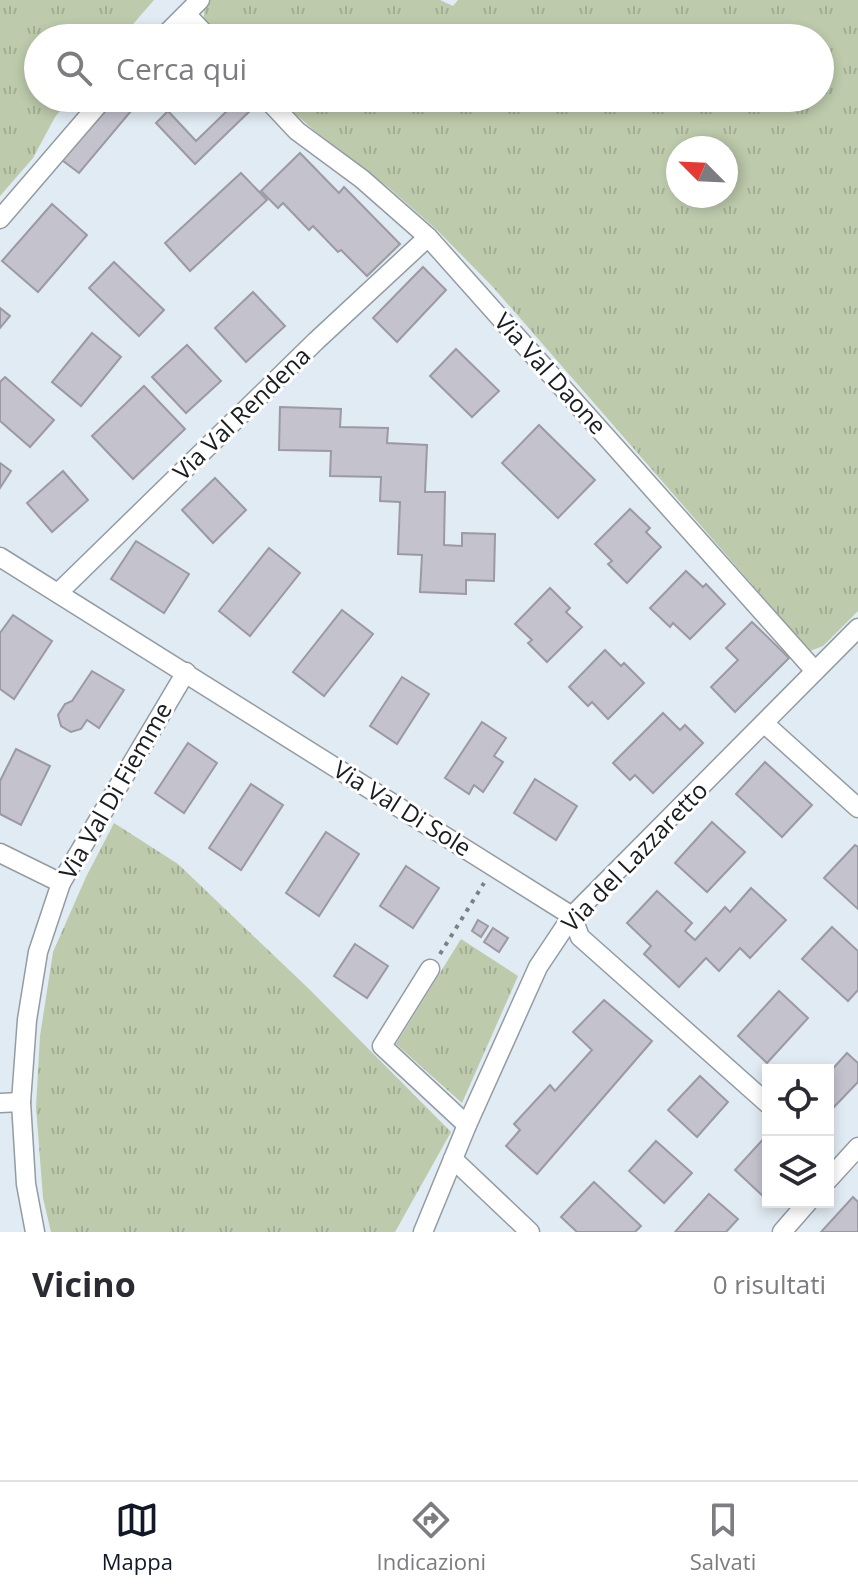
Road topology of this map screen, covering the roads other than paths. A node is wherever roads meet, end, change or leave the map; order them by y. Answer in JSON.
{"nodes":[{"id":1,"x":200,"y":0,"type":"edge"},
{"id":2,"x":187,"y":15,"type":"junction"},
{"id":3,"x":177,"y":24,"type":"edge"},
{"id":4,"x":196,"y":24,"type":"edge"},
{"id":5,"x":92,"y":112,"type":"edge"},
{"id":6,"x":279,"y":112,"type":"edge"},
{"id":7,"x":0,"y":219,"type":"edge"},
{"id":8,"x":428,"y":237,"type":"junction"},
{"id":9,"x":0,"y":557,"type":"edge"},
{"id":10,"x":58,"y":593,"type":"junction"},
{"id":11,"x":858,"y":628,"type":"edge"},
{"id":12,"x":815,"y":671,"type":"junction"},
{"id":13,"x":186,"y":672,"type":"junction"},
{"id":14,"x":765,"y":724,"type":"junction"},
{"id":15,"x":858,"y":808,"type":"edge"},
{"id":16,"x":0,"y":853,"type":"edge"},
{"id":17,"x":61,"y":883,"type":"junction"},
{"id":18,"x":572,"y":916,"type":"junction"},
{"id":19,"x":430,"y":969,"type":"road end"},
{"id":20,"x":762,"y":1099,"type":"edge"},
{"id":21,"x":21,"y":1102,"type":"junction"},
{"id":22,"x":0,"y":1103,"type":"edge"},
{"id":23,"x":467,"y":1125,"type":"junction"},
{"id":24,"x":858,"y":1147,"type":"edge"},
{"id":25,"x":453,"y":1159,"type":"junction"},
{"id":26,"x":834,"y":1166,"type":"edge"},
{"id":27,"x":803,"y":1208,"type":"edge"},
{"id":28,"x":35,"y":1232,"type":"edge"},
{"id":29,"x":423,"y":1232,"type":"edge"},
{"id":30,"x":530,"y":1232,"type":"edge"},
{"id":31,"x":782,"y":1232,"type":"edge"}],
"edges":[{"from":1,"to":2,"type":"street"},
{"from":2,"to":3,"type":"street"},
{"from":2,"to":4,"type":"street"},
{"from":5,"to":7,"type":"street"},
{"from":6,"to":8,"type":"street","name":"Via Val Daone"},
{"from":8,"to":10,"type":"street","name":"Via Val Rendena"},
{"from":8,"to":12,"type":"street","name":"Via Val Daone"},
{"from":9,"to":10,"type":"street","name":"Via Val Di Sole"},
{"from":10,"to":13,"type":"street","name":"Via Val Di Sole"},
{"from":11,"to":12,"type":"street","name":"Via del Lazzaretto"},
{"from":12,"to":14,"type":"street","name":"Via del Lazzaretto"},
{"from":13,"to":17,"type":"street","name":"Via Val Di Fiemme"},
{"from":13,"to":18,"type":"street","name":"Via Val Di Sole"},
{"from":14,"to":15,"type":"street"},
{"from":14,"to":18,"type":"street","name":"Via del Lazzaretto"},
{"from":16,"to":17,"type":"street"},
{"from":17,"to":21,"type":"street","name":"Via Val Di Fiemme"},
{"from":18,"to":20,"type":"street","name":"Via Val Di Sole"},
{"from":18,"to":23,"type":"street","name":"Via del Lazzaretto"},
{"from":19,"to":23,"type":"street"},
{"from":21,"to":22,"type":"street"},
{"from":21,"to":28,"type":"street","name":"Via Val Di Fiemme"},
{"from":23,"to":25,"type":"street","name":"Via del Lazzaretto"},
{"from":24,"to":26,"type":"street"},
{"from":25,"to":29,"type":"street","name":"Via del Lazzaretto"},
{"from":25,"to":30,"type":"street"},
{"from":27,"to":31,"type":"street"}]}
